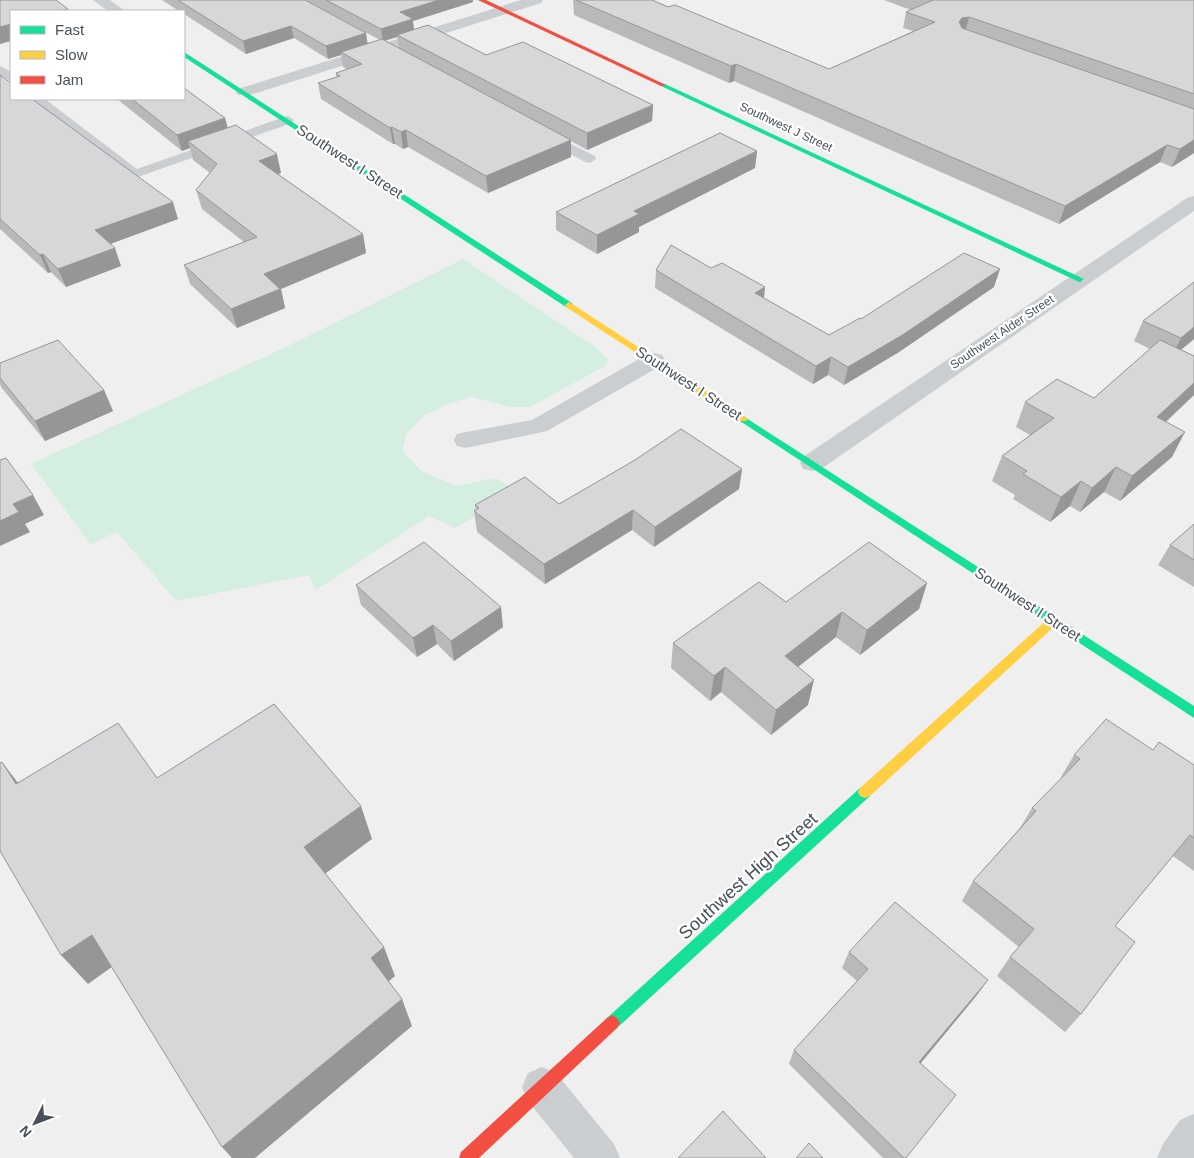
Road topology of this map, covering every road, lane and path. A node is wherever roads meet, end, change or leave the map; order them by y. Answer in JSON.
{"nodes":[{"id":1,"x":100,"y":0,"type":"edge"},
{"id":2,"x":481,"y":0,"type":"edge"},
{"id":3,"x":536,"y":0,"type":"edge"},
{"id":4,"x":116,"y":10,"type":"edge"},
{"id":5,"x":504,"y":10,"type":"junction"},
{"id":6,"x":367,"y":39,"type":"edge"},
{"id":7,"x":384,"y":48,"type":"junction"},
{"id":8,"x":185,"y":55,"type":"edge"},
{"id":9,"x":401,"y":57,"type":"edge"},
{"id":10,"x":244,"y":92,"type":"junction"},
{"id":11,"x":39,"y":100,"type":"edge"},
{"id":12,"x":288,"y":120,"type":"junction"},
{"id":13,"x":538,"y":131,"type":"edge"},
{"id":14,"x":590,"y":159,"type":"dead end"},
{"id":15,"x":1194,"y":202,"type":"edge"},
{"id":16,"x":1080,"y":279,"type":"junction"},
{"id":17,"x":654,"y":360,"type":"junction"},
{"id":18,"x":466,"y":440,"type":"dead end"},
{"id":19,"x":812,"y":463,"type":"junction"},
{"id":20,"x":1053,"y":621,"type":"junction"},
{"id":21,"x":1194,"y":712,"type":"edge"},
{"id":22,"x":542,"y":1087,"type":"junction"},
{"id":23,"x":1194,"y":1134,"type":"edge"},
{"id":24,"x":467,"y":1158,"type":"edge"},
{"id":25,"x":600,"y":1158,"type":"edge"},
{"id":26,"x":1177,"y":1158,"type":"edge"}],
"edges":[{"from":1,"to":4,"type":"street"},
{"from":2,"to":5,"type":"street","name":"Southwest J Street"},
{"from":3,"to":5,"type":"street"},
{"from":5,"to":7,"type":"street"},
{"from":5,"to":16,"type":"street","name":"Southwest J Street"},
{"from":6,"to":7,"type":"lane"},
{"from":7,"to":9,"type":"lane"},
{"from":7,"to":10,"type":"street"},
{"from":8,"to":10,"type":"street","name":"Southwest I Street"},
{"from":10,"to":12,"type":"street","name":"Southwest I Street"},
{"from":11,"to":12,"type":"lane"},
{"from":12,"to":17,"type":"street","name":"Southwest I Street"},
{"from":13,"to":14,"type":"lane"},
{"from":15,"to":16,"type":"street","name":"Southwest Alder Street"},
{"from":16,"to":19,"type":"street","name":"Southwest Alder Street"},
{"from":17,"to":18,"type":"street"},
{"from":17,"to":19,"type":"street","name":"Southwest I Street"},
{"from":19,"to":20,"type":"street","name":"Southwest I Street"},
{"from":20,"to":21,"type":"street","name":"Southwest I Street"},
{"from":20,"to":22,"type":"street","name":"Southwest High Street"},
{"from":22,"to":24,"type":"street","name":"Southwest High Street"},
{"from":22,"to":25,"type":"street"},
{"from":23,"to":26,"type":"street"}]}
